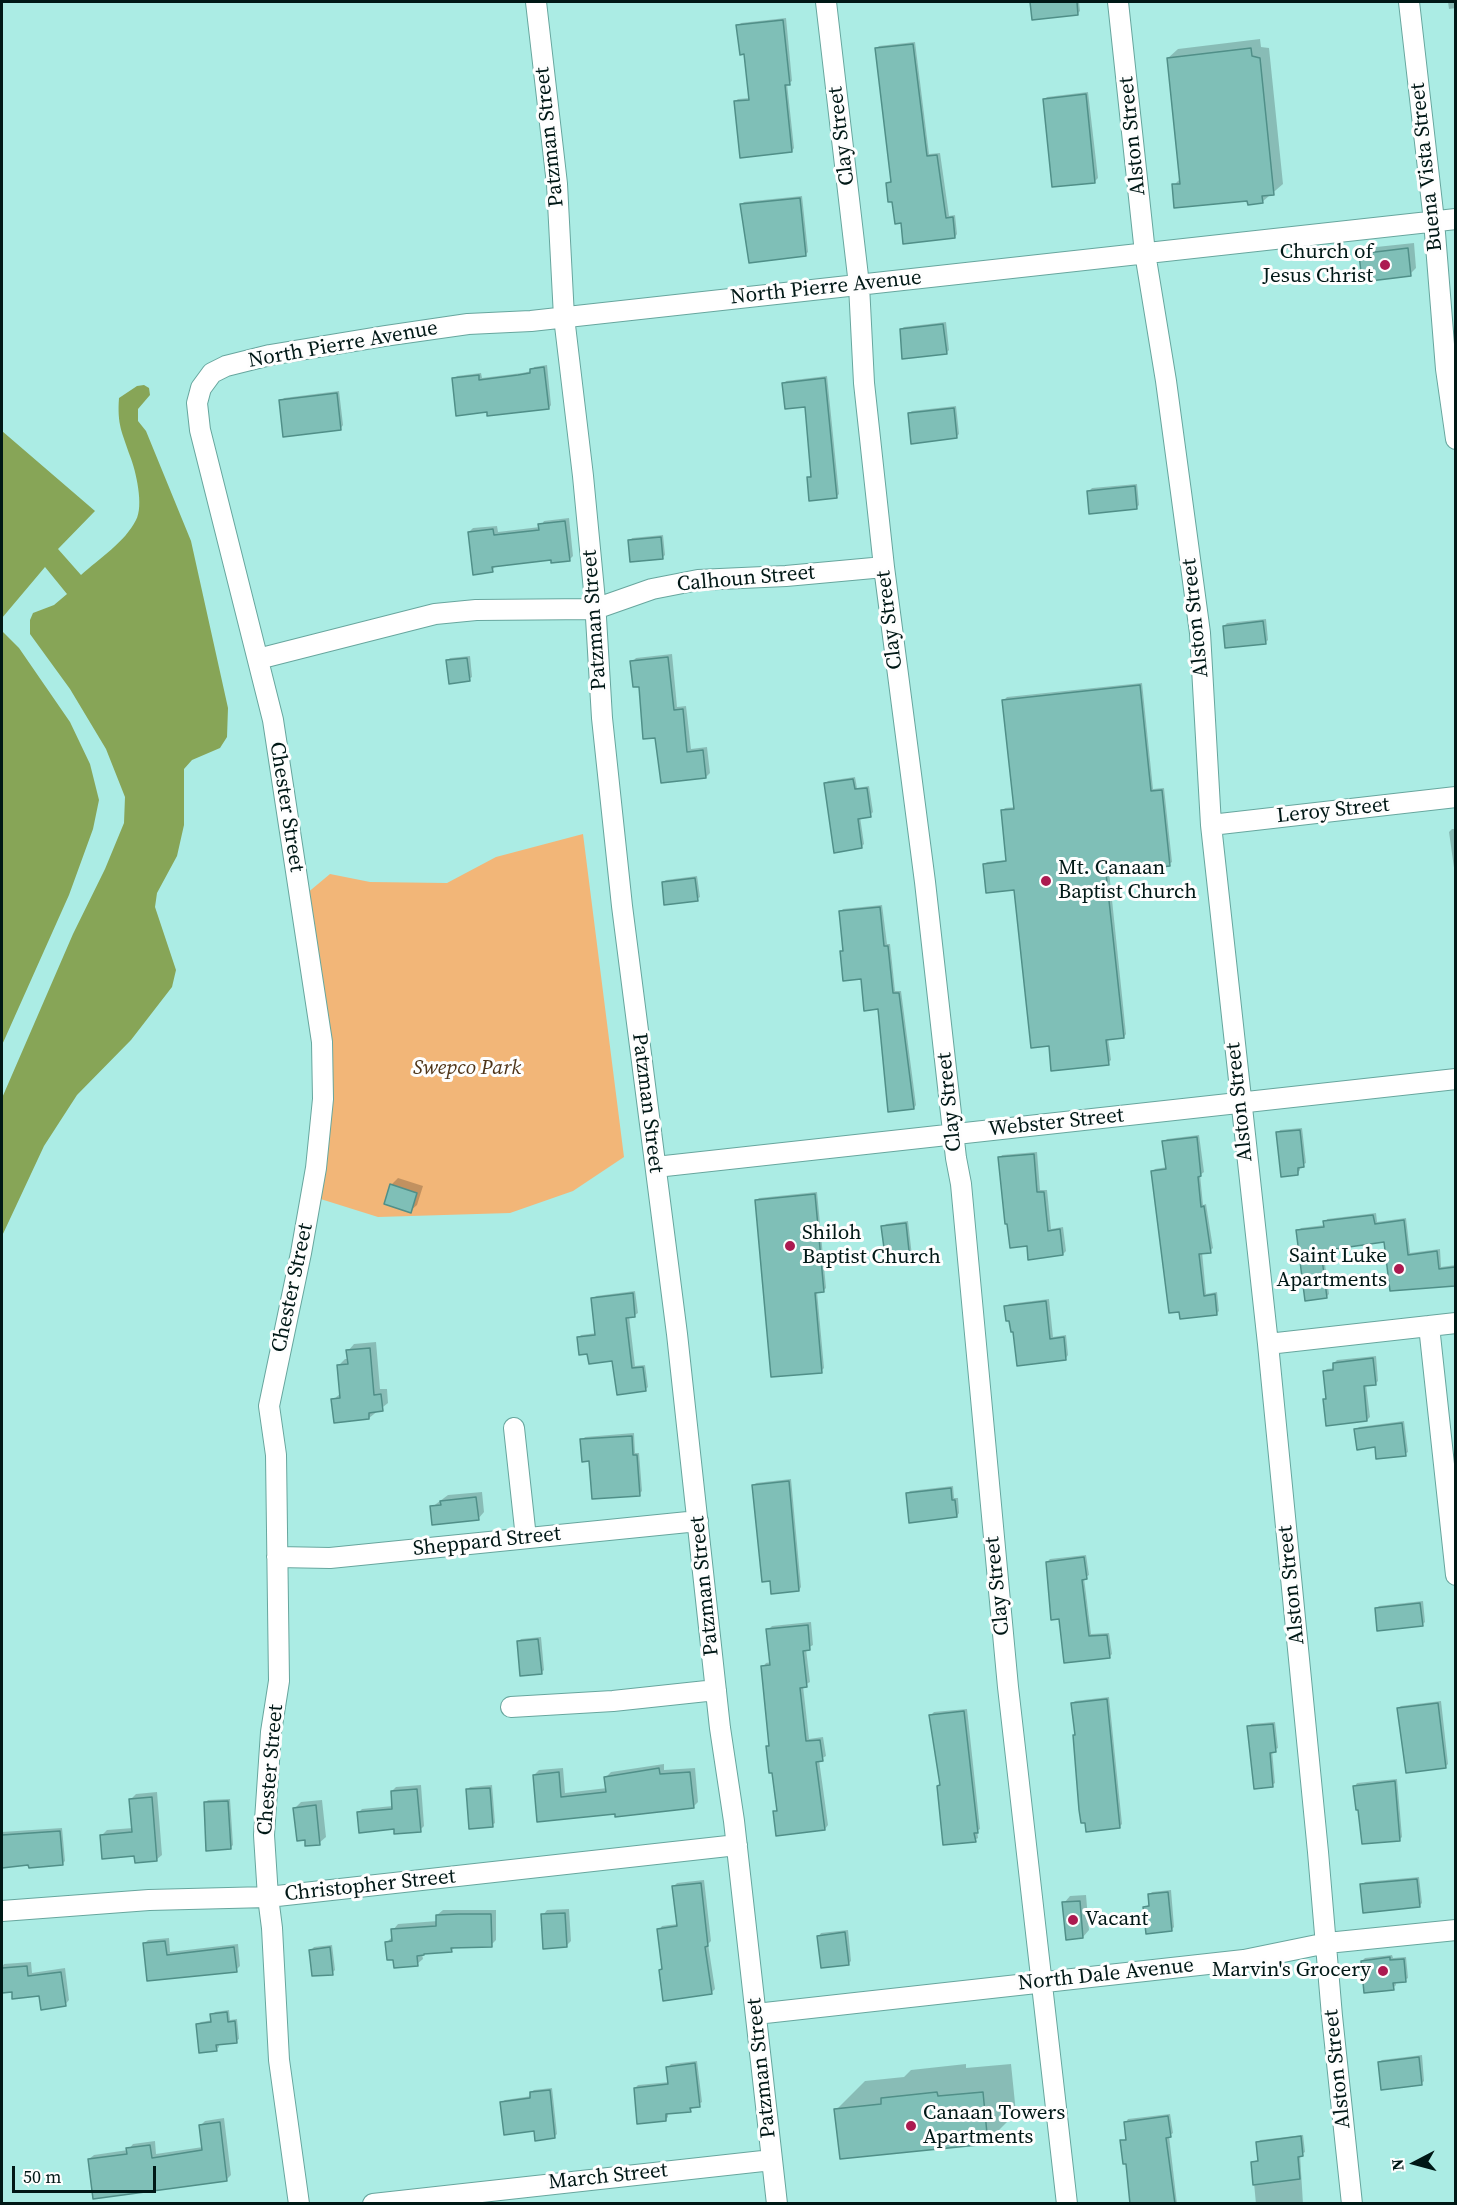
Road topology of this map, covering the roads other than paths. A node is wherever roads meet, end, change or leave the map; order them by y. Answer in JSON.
{"nodes":[{"id":1,"x":536,"y":2,"type":"edge"},
{"id":2,"x":826,"y":2,"type":"edge"},
{"id":3,"x":1118,"y":2,"type":"edge"},
{"id":4,"x":1409,"y":2,"type":"edge"},
{"id":5,"x":1455,"y":219,"type":"edge"},
{"id":6,"x":1434,"y":221,"type":"junction"},
{"id":7,"x":1145,"y":253,"type":"junction"},
{"id":8,"x":859,"y":285,"type":"junction"},
{"id":9,"x":564,"y":317,"type":"junction"},
{"id":10,"x":204,"y":383,"type":"joint"},
{"id":11,"x":1455,"y":439,"type":"edge"},
{"id":12,"x":884,"y":567,"type":"junction"},
{"id":13,"x":595,"y":609,"type":"junction"},
{"id":14,"x":258,"y":659,"type":"junction"},
{"id":15,"x":1455,"y":797,"type":"edge"},
{"id":16,"x":1211,"y":825,"type":"junction"},
{"id":17,"x":1455,"y":1079,"type":"edge"},
{"id":18,"x":1240,"y":1103,"type":"junction"},
{"id":19,"x":953,"y":1134,"type":"junction"},
{"id":20,"x":656,"y":1167,"type":"junction"},
{"id":21,"x":1455,"y":1323,"type":"edge"},
{"id":22,"x":1429,"y":1326,"type":"junction"},
{"id":23,"x":1268,"y":1344,"type":"junction"},
{"id":24,"x":514,"y":1428,"type":"dead end"},
{"id":25,"x":698,"y":1521,"type":"junction"},
{"id":26,"x":526,"y":1538,"type":"junction"},
{"id":27,"x":277,"y":1557,"type":"junction"},
{"id":28,"x":1455,"y":1575,"type":"edge"},
{"id":29,"x":716,"y":1690,"type":"junction"},
{"id":30,"x":511,"y":1707,"type":"dead end"},
{"id":31,"x":737,"y":1845,"type":"junction"},
{"id":32,"x":268,"y":1897,"type":"junction"},
{"id":33,"x":2,"y":1911,"type":"edge"},
{"id":34,"x":1455,"y":1930,"type":"edge"},
{"id":35,"x":1327,"y":1943,"type":"junction"},
{"id":36,"x":1042,"y":1983,"type":"junction"},
{"id":37,"x":756,"y":2014,"type":"junction"},
{"id":38,"x":772,"y":2160,"type":"junction"},
{"id":39,"x":299,"y":2204,"type":"edge"},
{"id":40,"x":373,"y":2204,"type":"edge"},
{"id":41,"x":777,"y":2204,"type":"edge"},
{"id":42,"x":1067,"y":2204,"type":"edge"},
{"id":43,"x":1352,"y":2204,"type":"edge"}],
"edges":[{"from":1,"to":9,"type":"street","name":"Patzman Street"},
{"from":2,"to":8,"type":"street","name":"Clay Street"},
{"from":3,"to":7,"type":"street","name":"Alston Street"},
{"from":4,"to":6,"type":"street","name":"Buena Vista Street"},
{"from":5,"to":6,"type":"street","name":"North Pierre Avenue"},
{"from":6,"to":7,"type":"street","name":"North Pierre Avenue"},
{"from":6,"to":11,"type":"street","name":"Buena Vista Street"},
{"from":7,"to":8,"type":"street","name":"North Pierre Avenue"},
{"from":7,"to":16,"type":"street","name":"Alston Street"},
{"from":8,"to":9,"type":"street","name":"North Pierre Avenue"},
{"from":8,"to":12,"type":"street","name":"Clay Street"},
{"from":9,"to":10,"type":"street","name":"North Pierre Avenue"},
{"from":9,"to":13,"type":"street","name":"Patzman Street"},
{"from":10,"to":14,"type":"street","name":"Chester Street"},
{"from":12,"to":13,"type":"street","name":"Calhoun Street"},
{"from":12,"to":19,"type":"street","name":"Clay Street"},
{"from":13,"to":14,"type":"street","name":"Calhoun Street"},
{"from":13,"to":20,"type":"street","name":"Patzman Street"},
{"from":14,"to":27,"type":"street","name":"Chester Street"},
{"from":15,"to":16,"type":"street","name":"Leroy Street"},
{"from":16,"to":18,"type":"street","name":"Alston Street"},
{"from":17,"to":18,"type":"street","name":"Webster Street"},
{"from":18,"to":19,"type":"street","name":"Webster Street"},
{"from":18,"to":23,"type":"street","name":"Alston Street"},
{"from":19,"to":20,"type":"street","name":"Webster Street"},
{"from":19,"to":36,"type":"street","name":"Clay Street"},
{"from":20,"to":25,"type":"street","name":"Patzman Street"},
{"from":21,"to":22,"type":"street"},
{"from":22,"to":23,"type":"street"},
{"from":22,"to":28,"type":"street"},
{"from":23,"to":35,"type":"street","name":"Alston Street"},
{"from":24,"to":26,"type":"street"},
{"from":25,"to":26,"type":"street","name":"Sheppard Street"},
{"from":25,"to":29,"type":"street","name":"Patzman Street"},
{"from":26,"to":27,"type":"street","name":"Sheppard Street"},
{"from":27,"to":32,"type":"street","name":"Chester Street"},
{"from":29,"to":30,"type":"street"},
{"from":29,"to":31,"type":"street","name":"Patzman Street"},
{"from":31,"to":32,"type":"street","name":"Christopher Street"},
{"from":31,"to":37,"type":"street","name":"Patzman Street"},
{"from":32,"to":33,"type":"street","name":"Christopher Street"},
{"from":32,"to":39,"type":"street","name":"Chester Street"},
{"from":34,"to":35,"type":"street","name":"North Dale Avenue"},
{"from":35,"to":36,"type":"street","name":"North Dale Avenue"},
{"from":35,"to":43,"type":"street","name":"Alston Street"},
{"from":36,"to":37,"type":"street","name":"North Dale Avenue"},
{"from":36,"to":42,"type":"street","name":"Clay Street"},
{"from":37,"to":38,"type":"street","name":"Patzman Street"},
{"from":38,"to":40,"type":"street","name":"March Street"},
{"from":38,"to":41,"type":"street","name":"Patzman Street"}]}
